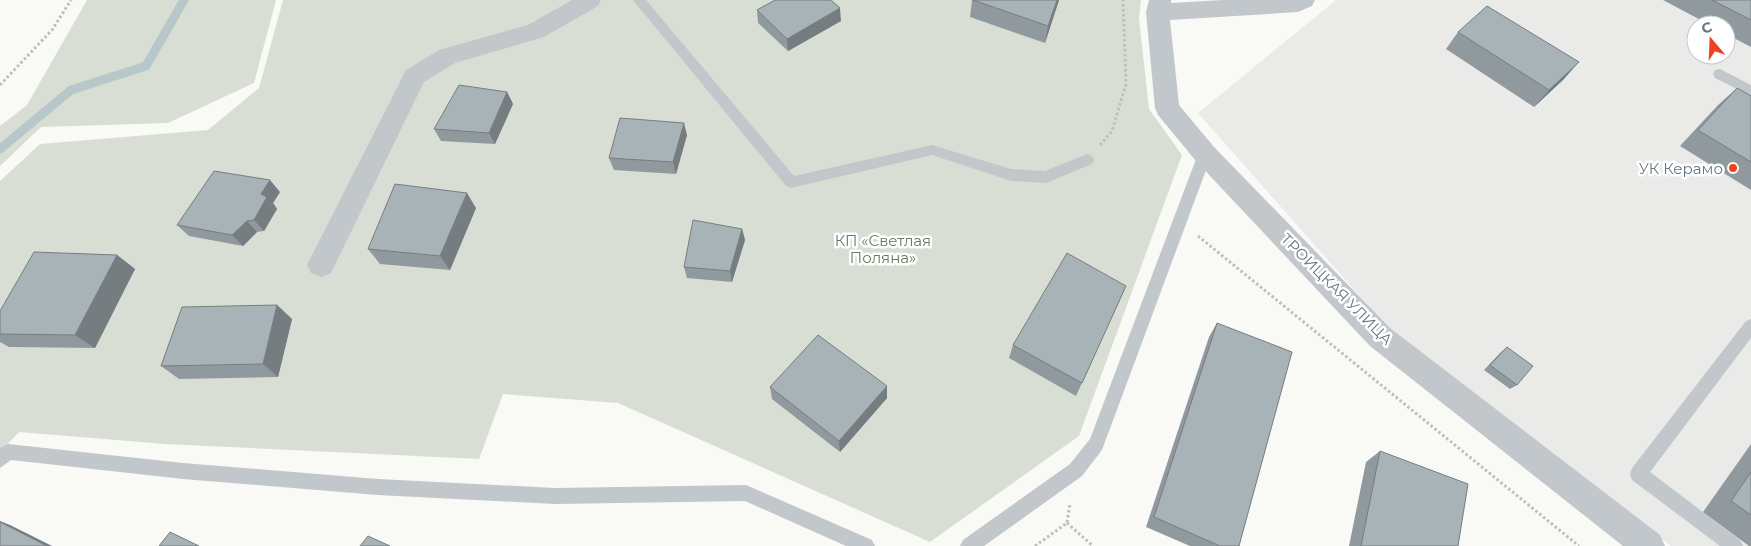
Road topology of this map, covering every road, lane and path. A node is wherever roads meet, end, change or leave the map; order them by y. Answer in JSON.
{"nodes":[{"id":1,"x":71,"y":0,"type":"edge"},
{"id":2,"x":590,"y":0,"type":"edge"},
{"id":3,"x":639,"y":0,"type":"edge"},
{"id":4,"x":1124,"y":0,"type":"edge"},
{"id":5,"x":1304,"y":0,"type":"edge"},
{"id":6,"x":1159,"y":6,"type":"edge"},
{"id":7,"x":1720,"y":74,"type":"dead end"},
{"id":8,"x":0,"y":84,"type":"edge"},
{"id":9,"x":1751,"y":92,"type":"edge"},
{"id":10,"x":1205,"y":154,"type":"junction"},
{"id":11,"x":1087,"y":160,"type":"joint"},
{"id":12,"x":1180,"y":221,"type":"junction"},
{"id":13,"x":321,"y":265,"type":"dead end"},
{"id":14,"x":1751,"y":326,"type":"edge"},
{"id":15,"x":0,"y":460,"type":"edge"},
{"id":16,"x":1076,"y":470,"type":"junction"},
{"id":17,"x":1067,"y":523,"type":"junction"},
{"id":18,"x":866,"y":546,"type":"edge"},
{"id":19,"x":969,"y":546,"type":"edge"},
{"id":20,"x":1035,"y":546,"type":"edge"},
{"id":21,"x":1093,"y":546,"type":"edge"},
{"id":22,"x":1579,"y":546,"type":"edge"},
{"id":23,"x":1649,"y":546,"type":"edge"},
{"id":24,"x":1734,"y":546,"type":"edge"}],
"edges":[{"from":1,"to":8,"type":"path"},
{"from":2,"to":13,"type":"street"},
{"from":3,"to":11,"type":"lane"},
{"from":4,"to":11,"type":"path"},
{"from":5,"to":6,"type":"street","name":"ТРОИЦКАЯ УЛИЦА"},
{"from":6,"to":10,"type":"street","name":"ТРОИЦКАЯ УЛИЦА"},
{"from":7,"to":9,"type":"lane"},
{"from":10,"to":12,"type":"lane"},
{"from":10,"to":23,"type":"street","name":"ТРОИЦКАЯ УЛИЦА"},
{"from":12,"to":16,"type":"lane"},
{"from":12,"to":22,"type":"path"},
{"from":14,"to":24,"type":"lane"},
{"from":15,"to":18,"type":"lane"},
{"from":16,"to":17,"type":"path"},
{"from":16,"to":19,"type":"lane"},
{"from":17,"to":20,"type":"path"},
{"from":17,"to":21,"type":"path"}]}
